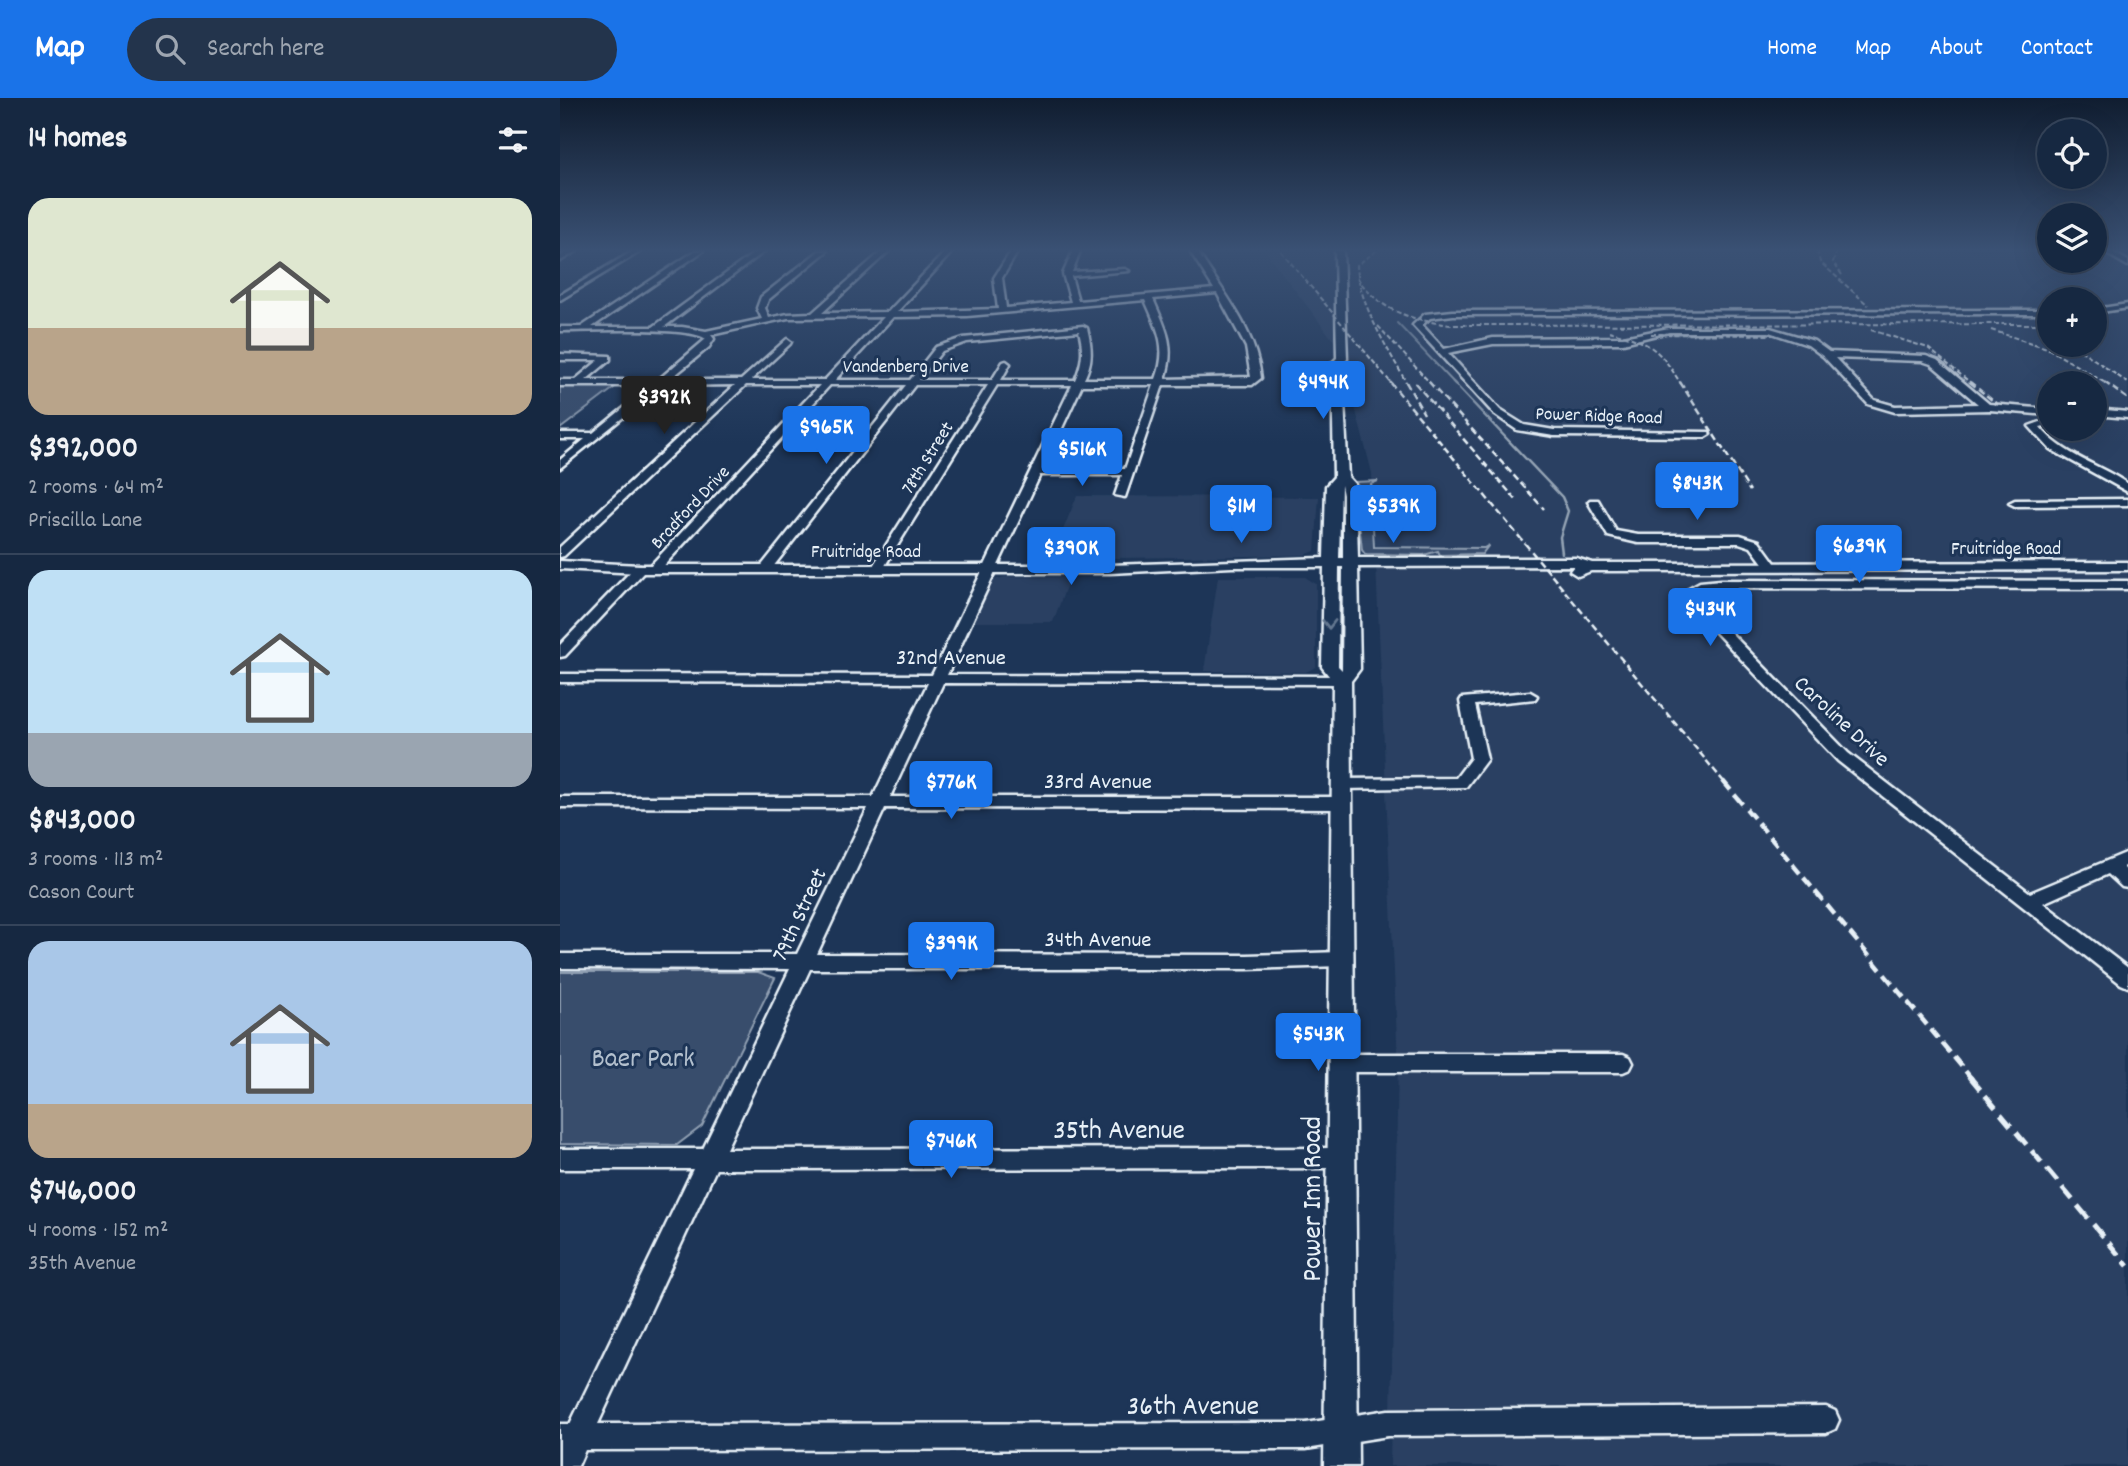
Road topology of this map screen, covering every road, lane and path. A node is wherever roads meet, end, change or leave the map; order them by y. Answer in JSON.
{"nodes":[{"id":1,"x":604,"y":315,"type":"edge"},
{"id":2,"x":674,"y":315,"type":"edge"},
{"id":3,"x":765,"y":315,"type":"edge"},
{"id":4,"x":815,"y":315,"type":"joint"},
{"id":5,"x":890,"y":315,"type":"junction"},
{"id":6,"x":894,"y":315,"type":"edge"},
{"id":7,"x":1155,"y":315,"type":"edge"},
{"id":8,"x":1231,"y":315,"type":"edge"},
{"id":9,"x":1342,"y":315,"type":"edge"},
{"id":10,"x":1432,"y":315,"type":"edge"},
{"id":11,"x":766,"y":319,"type":"junction"},
{"id":12,"x":560,"y":329,"type":"edge"},
{"id":13,"x":583,"y":329,"type":"junction"},
{"id":14,"x":655,"y":329,"type":"junction"},
{"id":15,"x":706,"y":334,"type":"junction"},
{"id":16,"x":788,"y":342,"type":"dead end"},
{"id":17,"x":1440,"y":352,"type":"junction"},
{"id":18,"x":1827,"y":355,"type":"junction"},
{"id":19,"x":560,"y":357,"type":"edge"},
{"id":20,"x":1006,"y":364,"type":"dead end"},
{"id":21,"x":560,"y":383,"type":"edge"},
{"id":22,"x":577,"y":383,"type":"junction"},
{"id":23,"x":661,"y":383,"type":"junction"},
{"id":24,"x":743,"y":383,"type":"junction"},
{"id":25,"x":828,"y":383,"type":"junction"},
{"id":26,"x":911,"y":383,"type":"junction"},
{"id":27,"x":994,"y":383,"type":"junction"},
{"id":28,"x":1078,"y":383,"type":"junction"},
{"id":29,"x":1160,"y":383,"type":"junction"},
{"id":30,"x":1987,"y":407,"type":"junction"},
{"id":31,"x":2037,"y":411,"type":"edge"},
{"id":32,"x":2107,"y":413,"type":"edge"},
{"id":33,"x":2128,"y":415,"type":"edge"},
{"id":34,"x":2107,"y":422,"type":"edge"},
{"id":35,"x":2128,"y":422,"type":"edge"},
{"id":36,"x":1705,"y":435,"type":"dead end"},
{"id":37,"x":560,"y":436,"type":"edge"},
{"id":38,"x":596,"y":436,"type":"junction"},
{"id":39,"x":2049,"y":441,"type":"edge"},
{"id":40,"x":560,"y":466,"type":"edge"},
{"id":41,"x":1034,"y":472,"type":"junction"},
{"id":42,"x":1129,"y":472,"type":"junction"},
{"id":43,"x":1341,"y":478,"type":"junction"},
{"id":44,"x":2128,"y":489,"type":"edge"},
{"id":45,"x":1121,"y":495,"type":"dead end"},
{"id":46,"x":1594,"y":502,"type":"dead end"},
{"id":47,"x":2128,"y":502,"type":"edge"},
{"id":48,"x":2015,"y":503,"type":"dead end"},
{"id":49,"x":560,"y":552,"type":"edge"},
{"id":50,"x":2128,"y":566,"type":"edge"},
{"id":51,"x":560,"y":567,"type":"edge"},
{"id":52,"x":1331,"y":567,"type":"junction"},
{"id":53,"x":1352,"y":567,"type":"junction"},
{"id":54,"x":1590,"y":567,"type":"joint"},
{"id":55,"x":1772,"y":567,"type":"junction"},
{"id":56,"x":647,"y":569,"type":"junction"},
{"id":57,"x":765,"y":569,"type":"junction"},
{"id":58,"x":877,"y":569,"type":"junction"},
{"id":59,"x":988,"y":569,"type":"junction"},
{"id":60,"x":2128,"y":585,"type":"edge"},
{"id":61,"x":560,"y":653,"type":"edge"},
{"id":62,"x":560,"y":678,"type":"edge"},
{"id":63,"x":936,"y":679,"type":"junction"},
{"id":64,"x":1342,"y":680,"type":"junction"},
{"id":65,"x":1530,"y":696,"type":"dead end"},
{"id":66,"x":1342,"y":793,"type":"junction"},
{"id":67,"x":560,"y":802,"type":"edge"},
{"id":68,"x":878,"y":802,"type":"junction"},
{"id":69,"x":2128,"y":858,"type":"edge"},
{"id":70,"x":2111,"y":866,"type":"junction"},
{"id":71,"x":2128,"y":882,"type":"edge"},
{"id":72,"x":2030,"y":901,"type":"junction"},
{"id":73,"x":1341,"y":959,"type":"junction"},
{"id":74,"x":560,"y":961,"type":"edge"},
{"id":75,"x":803,"y":962,"type":"junction"},
{"id":76,"x":2128,"y":979,"type":"edge"},
{"id":77,"x":1341,"y":1063,"type":"junction"},
{"id":78,"x":1623,"y":1063,"type":"dead end"},
{"id":79,"x":710,"y":1158,"type":"junction"},
{"id":80,"x":1341,"y":1158,"type":"junction"},
{"id":81,"x":560,"y":1159,"type":"edge"},
{"id":82,"x":1826,"y":1420,"type":"dead end"},
{"id":83,"x":1341,"y":1430,"type":"junction"},
{"id":84,"x":569,"y":1437,"type":"edge"},
{"id":85,"x":564,"y":1466,"type":"edge"},
{"id":86,"x":1341,"y":1466,"type":"edge"}],
"edges":[{"from":1,"to":13,"type":"street"},
{"from":2,"to":14,"type":"street"},
{"from":3,"to":11,"type":"street"},
{"from":4,"to":5,"type":"street"},
{"from":4,"to":11,"type":"street"},
{"from":5,"to":6,"type":"street"},
{"from":5,"to":25,"type":"street","name":"Bradford Drive"},
{"from":7,"to":29,"type":"street"},
{"from":8,"to":29,"type":"street","name":"Vandenberg Drive"},
{"from":9,"to":43,"type":"main road","name":"Power Inn Road"},
{"from":10,"to":17,"type":"street","name":"Power Ridge Road"},
{"from":11,"to":15,"type":"street"},
{"from":12,"to":13,"type":"street"},
{"from":13,"to":14,"type":"street"},
{"from":14,"to":15,"type":"street"},
{"from":15,"to":23,"type":"street"},
{"from":16,"to":24,"type":"street"},
{"from":17,"to":18,"type":"street"},
{"from":17,"to":36,"type":"street","name":"Power Ridge Road"},
{"from":18,"to":30,"type":"street"},
{"from":18,"to":30,"type":"street"},
{"from":19,"to":22,"type":"street"},
{"from":20,"to":27,"type":"street","name":"78th Street"},
{"from":21,"to":22,"type":"street","name":"Vandenberg Drive"},
{"from":22,"to":23,"type":"street","name":"Vandenberg Drive"},
{"from":23,"to":24,"type":"street","name":"Vandenberg Drive"},
{"from":23,"to":38,"type":"street"},
{"from":24,"to":25,"type":"street","name":"Vandenberg Drive"},
{"from":24,"to":49,"type":"street"},
{"from":25,"to":26,"type":"street","name":"Vandenberg Drive"},
{"from":25,"to":56,"type":"street","name":"Bradford Drive"},
{"from":26,"to":27,"type":"street","name":"Vandenberg Drive"},
{"from":26,"to":28,"type":"street","name":"79th Street"},
{"from":26,"to":57,"type":"street"},
{"from":27,"to":28,"type":"street","name":"Vandenberg Drive"},
{"from":27,"to":58,"type":"street","name":"78th Street"},
{"from":28,"to":29,"type":"street","name":"Vandenberg Drive"},
{"from":28,"to":41,"type":"street","name":"79th Street"},
{"from":29,"to":42,"type":"street"},
{"from":30,"to":31,"type":"street"},
{"from":32,"to":33,"type":"street"},
{"from":34,"to":35,"type":"street"},
{"from":37,"to":38,"type":"street"},
{"from":38,"to":40,"type":"street"},
{"from":39,"to":44,"type":"street"},
{"from":41,"to":42,"type":"street"},
{"from":41,"to":59,"type":"street","name":"79th Street"},
{"from":42,"to":45,"type":"street"},
{"from":43,"to":52,"type":"main road","name":"Power Inn Road"},
{"from":43,"to":53,"type":"main road","name":"Power Inn Road"},
{"from":46,"to":55,"type":"street"},
{"from":47,"to":48,"type":"street"},
{"from":50,"to":55,"type":"main road","name":"Fruitridge Road"},
{"from":51,"to":56,"type":"main road","name":"Fruitridge Road"},
{"from":52,"to":53,"type":"main road","name":"Fruitridge Road"},
{"from":52,"to":59,"type":"main road","name":"Fruitridge Road"},
{"from":52,"to":64,"type":"main road","name":"Power Inn Road","one_way":true},
{"from":53,"to":54,"type":"main road","name":"Fruitridge Road"},
{"from":53,"to":64,"type":"main road","name":"Power Inn Road"},
{"from":54,"to":55,"type":"main road","name":"Fruitridge Road"},
{"from":56,"to":57,"type":"main road","name":"Fruitridge Road"},
{"from":56,"to":61,"type":"street","name":"Bradford Drive"},
{"from":57,"to":58,"type":"main road","name":"Fruitridge Road"},
{"from":58,"to":59,"type":"main road","name":"Fruitridge Road"},
{"from":59,"to":63,"type":"street","name":"79th Street"},
{"from":60,"to":72,"type":"street","name":"Caroline Drive"},
{"from":62,"to":63,"type":"street","name":"32nd Avenue"},
{"from":63,"to":64,"type":"street","name":"32nd Avenue"},
{"from":63,"to":68,"type":"street","name":"79th Street"},
{"from":64,"to":66,"type":"main road","name":"Power Inn Road"},
{"from":65,"to":66,"type":"street","name":"33rd Avenue"},
{"from":66,"to":68,"type":"street","name":"33rd Avenue"},
{"from":66,"to":73,"type":"main road","name":"Power Inn Road"},
{"from":67,"to":68,"type":"street","name":"33rd Avenue"},
{"from":68,"to":75,"type":"street","name":"79th Street"},
{"from":69,"to":70,"type":"street"},
{"from":70,"to":71,"type":"street"},
{"from":70,"to":72,"type":"street"},
{"from":72,"to":76,"type":"street","name":"Caroline Drive"},
{"from":73,"to":75,"type":"street","name":"34th Avenue"},
{"from":73,"to":77,"type":"main road","name":"Power Inn Road"},
{"from":74,"to":75,"type":"street","name":"34th Avenue"},
{"from":75,"to":79,"type":"street","name":"79th Street"},
{"from":77,"to":78,"type":"street"},
{"from":77,"to":80,"type":"main road","name":"Power Inn Road"},
{"from":79,"to":80,"type":"street","name":"35th Avenue"},
{"from":79,"to":81,"type":"street","name":"35th Avenue"},
{"from":79,"to":84,"type":"street","name":"79th Street"},
{"from":80,"to":83,"type":"main road","name":"Power Inn Road"},
{"from":82,"to":83,"type":"street","name":"36th Avenue"},
{"from":83,"to":84,"type":"street","name":"36th Avenue"},
{"from":83,"to":86,"type":"main road","name":"Power Inn Road"},
{"from":84,"to":85,"type":"street","name":"79th Street"}]}
